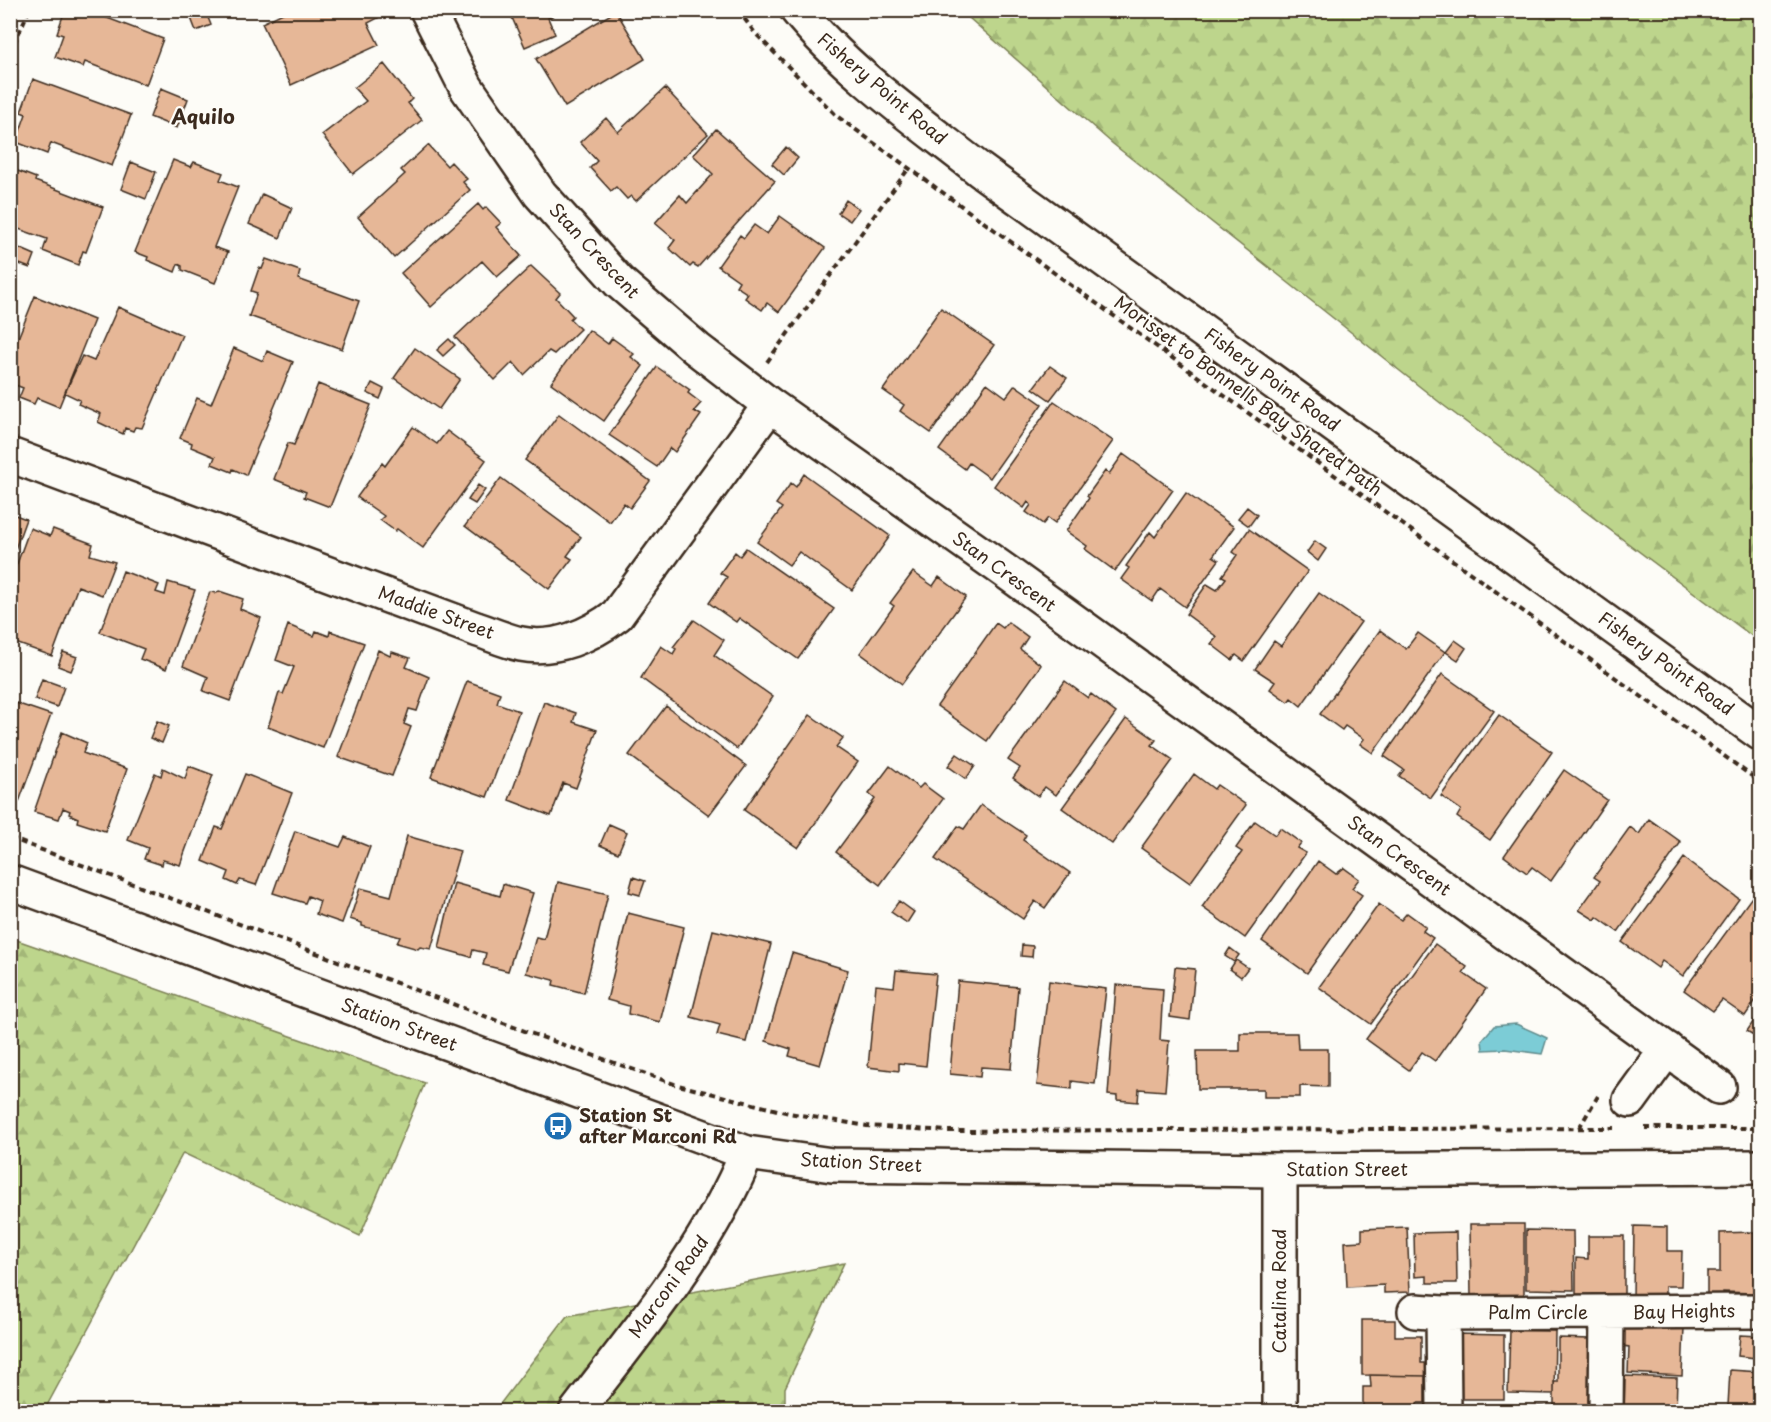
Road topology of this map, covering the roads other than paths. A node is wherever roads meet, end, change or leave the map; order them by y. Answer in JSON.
{"nodes":[{"id":1,"x":427,"y":10,"type":"edge"},
{"id":2,"x":797,"y":10,"type":"edge"},
{"id":3,"x":770,"y":405,"type":"junction"},
{"id":4,"x":10,"y":455,"type":"edge"},
{"id":5,"x":1761,"y":733,"type":"edge"},
{"id":6,"x":10,"y":882,"type":"edge"},
{"id":7,"x":1667,"y":1049,"type":"junction"},
{"id":8,"x":1719,"y":1087,"type":"dead end"},
{"id":9,"x":1623,"y":1112,"type":"road end"},
{"id":10,"x":747,"y":1153,"type":"junction"},
{"id":11,"x":1761,"y":1167,"type":"edge"},
{"id":12,"x":1280,"y":1170,"type":"junction"},
{"id":13,"x":1761,"y":1311,"type":"edge"},
{"id":14,"x":1607,"y":1312,"type":"junction"},
{"id":15,"x":576,"y":1412,"type":"edge"},
{"id":16,"x":1280,"y":1412,"type":"edge"},
{"id":17,"x":1444,"y":1412,"type":"edge"},
{"id":18,"x":1606,"y":1412,"type":"edge"}],
"edges":[{"from":1,"to":3,"type":"street","name":"Stan Crescent"},
{"from":2,"to":5,"type":"street","name":"Fishery Point Road"},
{"from":3,"to":4,"type":"street","name":"Maddie Street"},
{"from":3,"to":7,"type":"street","name":"Stan Crescent"},
{"from":6,"to":10,"type":"street","name":"Station Street"},
{"from":7,"to":8,"type":"street","name":"Stan Crescent"},
{"from":7,"to":9,"type":"street"},
{"from":10,"to":12,"type":"street","name":"Station Street"},
{"from":10,"to":15,"type":"street","name":"Marconi Road"},
{"from":11,"to":12,"type":"street","name":"Station Street"},
{"from":12,"to":16,"type":"street","name":"Catalina Road"},
{"from":13,"to":14,"type":"street","name":"Bay Heights"},
{"from":14,"to":17,"type":"street","name":"Palm Circle"},
{"from":14,"to":18,"type":"street","name":"Palm Circle"}]}
